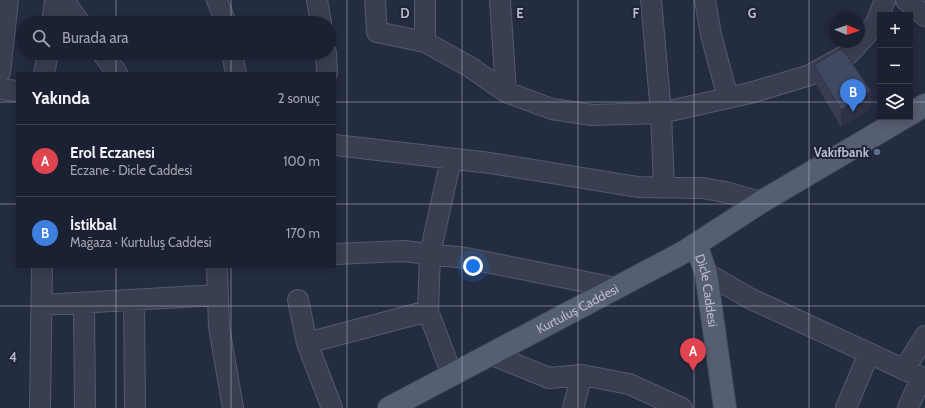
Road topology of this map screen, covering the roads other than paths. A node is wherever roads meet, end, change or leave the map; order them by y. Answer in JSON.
{"nodes":[{"id":1,"x":8,"y":0,"type":"edge"},
{"id":2,"x":55,"y":0,"type":"edge"},
{"id":3,"x":61,"y":0,"type":"edge"},
{"id":4,"x":217,"y":0,"type":"edge"},
{"id":5,"x":317,"y":0,"type":"edge"},
{"id":6,"x":375,"y":0,"type":"edge"},
{"id":7,"x":425,"y":0,"type":"edge"},
{"id":8,"x":500,"y":0,"type":"edge"},
{"id":9,"x":651,"y":0,"type":"edge"},
{"id":10,"x":705,"y":0,"type":"edge"},
{"id":11,"x":885,"y":0,"type":"edge"},
{"id":12,"x":906,"y":0,"type":"edge"},
{"id":13,"x":53,"y":16,"type":"edge"},
{"id":14,"x":75,"y":16,"type":"edge"},
{"id":15,"x":223,"y":16,"type":"edge"},
{"id":16,"x":320,"y":16,"type":"edge"},
{"id":17,"x":925,"y":16,"type":"edge"},
{"id":18,"x":425,"y":42,"type":"junction"},
{"id":19,"x":47,"y":60,"type":"edge"},
{"id":20,"x":107,"y":60,"type":"edge"},
{"id":21,"x":233,"y":60,"type":"edge"},
{"id":22,"x":326,"y":60,"type":"edge"},
{"id":23,"x":0,"y":72,"type":"edge"},
{"id":24,"x":44,"y":72,"type":"edge"},
{"id":25,"x":116,"y":72,"type":"edge"},
{"id":26,"x":236,"y":72,"type":"edge"},
{"id":27,"x":327,"y":72,"type":"edge"},
{"id":28,"x":0,"y":89,"type":"edge"},
{"id":29,"x":16,"y":91,"type":"edge"},
{"id":30,"x":506,"y":92,"type":"junction"},
{"id":31,"x":728,"y":98,"type":"junction"},
{"id":32,"x":925,"y":105,"type":"edge"},
{"id":33,"x":913,"y":112,"type":"edge"},
{"id":34,"x":661,"y":113,"type":"junction"},
{"id":35,"x":900,"y":120,"type":"edge"},
{"id":36,"x":336,"y":145,"type":"edge"},
{"id":37,"x":452,"y":159,"type":"junction"},
{"id":38,"x":664,"y":188,"type":"junction"},
{"id":39,"x":761,"y":202,"type":"junction"},
{"id":40,"x":696,"y":244,"type":"junction"},
{"id":41,"x":336,"y":254,"type":"edge"},
{"id":42,"x":430,"y":254,"type":"junction"},
{"id":43,"x":42,"y":268,"type":"edge"},
{"id":44,"x":217,"y":268,"type":"edge"},
{"id":45,"x":706,"y":273,"type":"junction"},
{"id":46,"x":616,"y":288,"type":"junction"},
{"id":47,"x":218,"y":295,"type":"junction"},
{"id":48,"x":134,"y":300,"type":"junction"},
{"id":49,"x":298,"y":300,"type":"dead end"},
{"id":50,"x":84,"y":303,"type":"junction"},
{"id":51,"x":42,"y":306,"type":"junction"},
{"id":52,"x":428,"y":311,"type":"junction"},
{"id":53,"x":925,"y":336,"type":"edge"},
{"id":54,"x":307,"y":343,"type":"junction"},
{"id":55,"x":490,"y":354,"type":"junction"},
{"id":56,"x":869,"y":354,"type":"junction"},
{"id":57,"x":904,"y":370,"type":"junction"},
{"id":58,"x":452,"y":374,"type":"junction"},
{"id":59,"x":582,"y":375,"type":"junction"},
{"id":60,"x":923,"y":379,"type":"edge"},
{"id":61,"x":40,"y":408,"type":"edge"},
{"id":62,"x":85,"y":408,"type":"edge"},
{"id":63,"x":135,"y":408,"type":"edge"},
{"id":64,"x":233,"y":408,"type":"edge"},
{"id":65,"x":332,"y":408,"type":"edge"},
{"id":66,"x":389,"y":408,"type":"edge"},
{"id":67,"x":573,"y":408,"type":"edge"},
{"id":68,"x":682,"y":408,"type":"edge"},
{"id":69,"x":725,"y":408,"type":"edge"},
{"id":70,"x":846,"y":408,"type":"edge"},
{"id":71,"x":908,"y":408,"type":"edge"}],
"edges":[{"from":1,"to":23,"type":"street"},
{"from":2,"to":13,"type":"street"},
{"from":3,"to":14,"type":"street"},
{"from":4,"to":15,"type":"street"},
{"from":5,"to":16,"type":"street"},
{"from":6,"to":18,"type":"street"},
{"from":7,"to":18,"type":"street"},
{"from":8,"to":30,"type":"street"},
{"from":9,"to":34,"type":"street"},
{"from":10,"to":31,"type":"street"},
{"from":11,"to":31,"type":"street"},
{"from":12,"to":17,"type":"street"},
{"from":18,"to":30,"type":"street"},
{"from":19,"to":24,"type":"street"},
{"from":20,"to":25,"type":"street"},
{"from":21,"to":26,"type":"street"},
{"from":22,"to":27,"type":"street"},
{"from":28,"to":29,"type":"street"},
{"from":30,"to":34,"type":"street"},
{"from":31,"to":34,"type":"street"},
{"from":32,"to":33,"type":"main road"},
{"from":34,"to":38,"type":"street"},
{"from":35,"to":39,"type":"main road","name":"Kurtuluş Caddesi"},
{"from":36,"to":37,"type":"street"},
{"from":37,"to":38,"type":"street"},
{"from":37,"to":42,"type":"street"},
{"from":38,"to":39,"type":"street"},
{"from":39,"to":40,"type":"main road","name":"Kurtuluş Caddesi"},
{"from":40,"to":45,"type":"main road","name":"Dicle Caddesi"},
{"from":40,"to":46,"type":"main road","name":"Kurtuluş Caddesi"},
{"from":41,"to":42,"type":"street"},
{"from":42,"to":46,"type":"street"},
{"from":42,"to":52,"type":"street"},
{"from":43,"to":51,"type":"street"},
{"from":44,"to":47,"type":"street"},
{"from":45,"to":56,"type":"street"},
{"from":45,"to":69,"type":"main road","name":"Dicle Caddesi"},
{"from":46,"to":55,"type":"main road","name":"Kurtuluş Caddesi"},
{"from":47,"to":48,"type":"street"},
{"from":47,"to":64,"type":"street"},
{"from":48,"to":50,"type":"street"},
{"from":48,"to":63,"type":"street"},
{"from":49,"to":54,"type":"street"},
{"from":50,"to":51,"type":"street"},
{"from":50,"to":62,"type":"street"},
{"from":51,"to":61,"type":"street"},
{"from":52,"to":54,"type":"street"},
{"from":52,"to":58,"type":"street"},
{"from":53,"to":57,"type":"street"},
{"from":54,"to":65,"type":"street"},
{"from":55,"to":58,"type":"main road","name":"Kurtuluş Caddesi"},
{"from":55,"to":59,"type":"street"},
{"from":56,"to":57,"type":"street"},
{"from":56,"to":70,"type":"street"},
{"from":57,"to":60,"type":"street"},
{"from":58,"to":66,"type":"main road","name":"Kurtuluş Caddesi"},
{"from":59,"to":67,"type":"street"},
{"from":59,"to":68,"type":"street"},
{"from":60,"to":71,"type":"street"}]}
